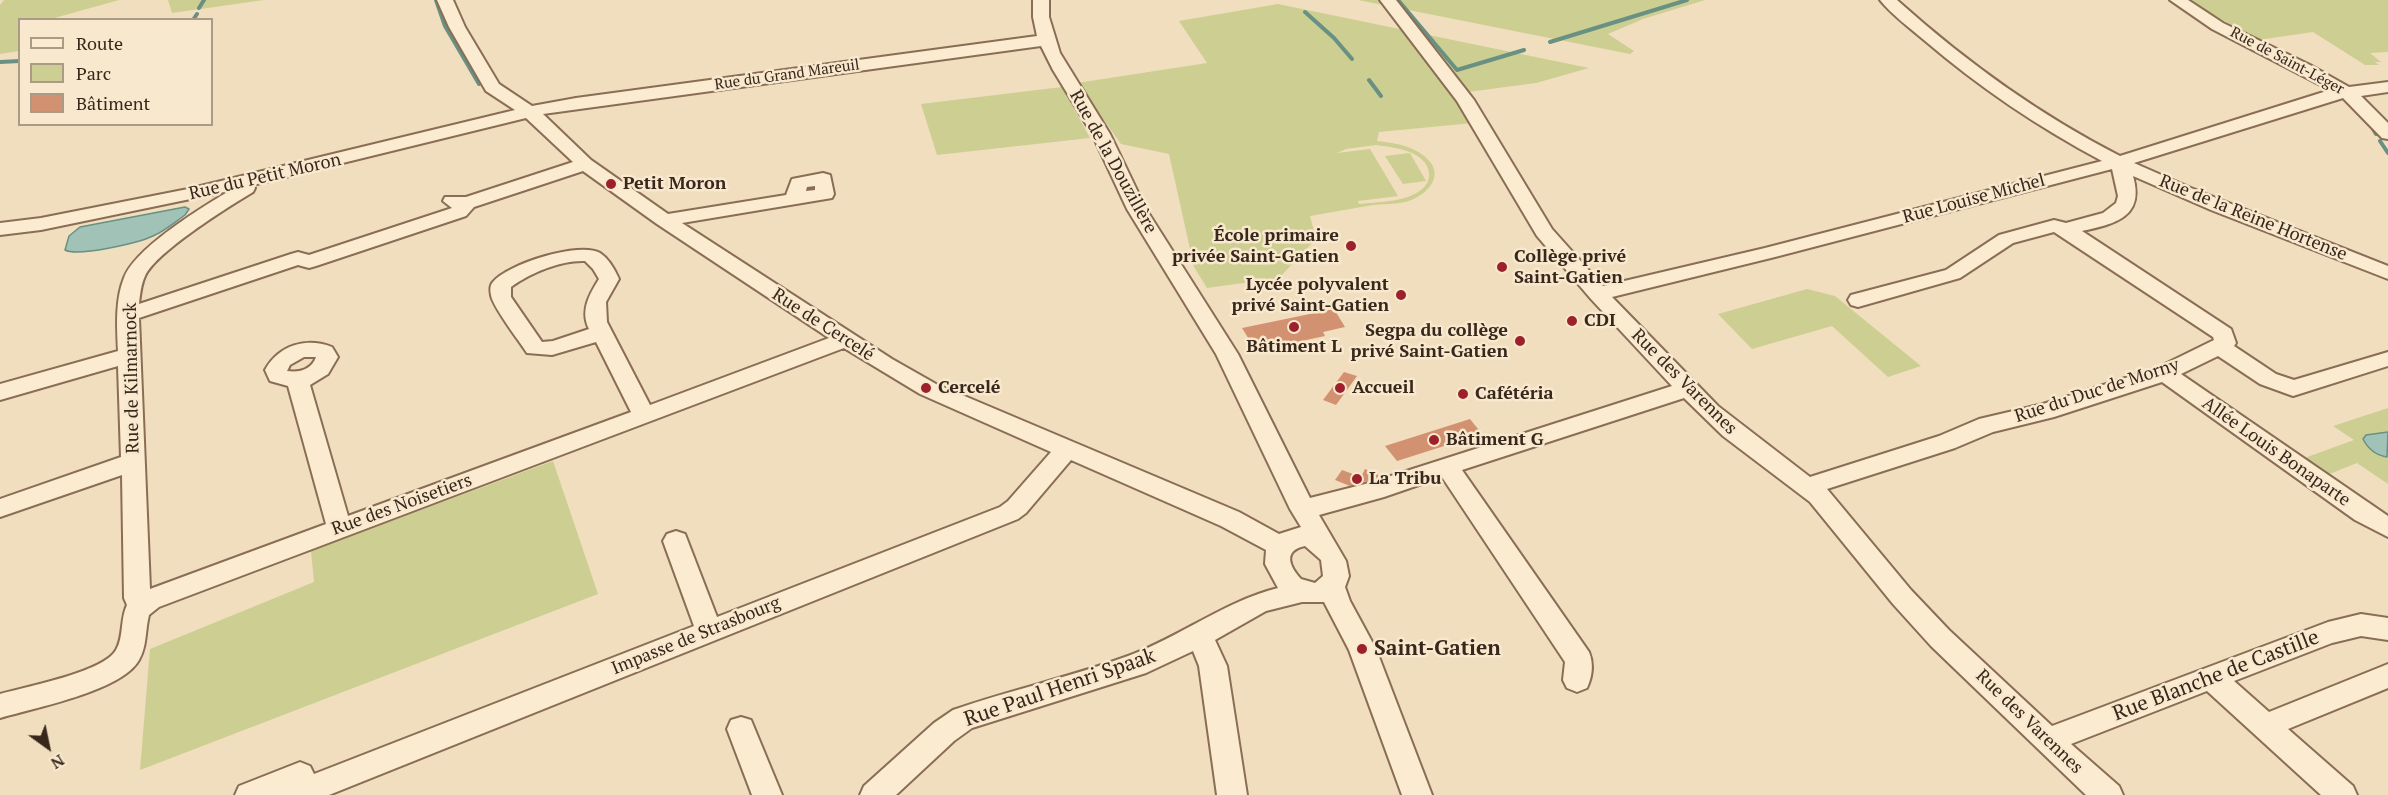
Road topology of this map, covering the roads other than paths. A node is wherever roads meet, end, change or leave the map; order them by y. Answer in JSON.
{"nodes":[{"id":1,"x":445,"y":0,"type":"edge"},
{"id":2,"x":1041,"y":0,"type":"edge"},
{"id":3,"x":1388,"y":0,"type":"edge"},
{"id":4,"x":1888,"y":0,"type":"edge"},
{"id":5,"x":2178,"y":0,"type":"edge"},
{"id":6,"x":1047,"y":40,"type":"junction"},
{"id":7,"x":2388,"y":87,"type":"edge"},
{"id":8,"x":2347,"y":92,"type":"junction"},
{"id":9,"x":528,"y":112,"type":"junction"},
{"id":10,"x":2388,"y":134,"type":"edge"},
{"id":11,"x":2118,"y":162,"type":"junction"},
{"id":12,"x":585,"y":164,"type":"junction"},
{"id":13,"x":262,"y":179,"type":"junction"},
{"id":14,"x":794,"y":198,"type":"dead end"},
{"id":15,"x":664,"y":220,"type":"junction"},
{"id":16,"x":0,"y":229,"type":"edge"},
{"id":17,"x":2066,"y":229,"type":"junction"},
{"id":18,"x":2388,"y":273,"type":"edge"},
{"id":19,"x":1598,"y":294,"type":"junction"},
{"id":20,"x":1858,"y":300,"type":"dead end"},
{"id":21,"x":130,"y":314,"type":"junction"},
{"id":22,"x":602,"y":335,"type":"junction"},
{"id":23,"x":846,"y":340,"type":"junction"},
{"id":24,"x":2220,"y":347,"type":"junction"},
{"id":25,"x":129,"y":355,"type":"junction"},
{"id":26,"x":2388,"y":360,"type":"edge"},
{"id":27,"x":2165,"y":373,"type":"junction"},
{"id":28,"x":302,"y":378,"type":"dead end"},
{"id":29,"x":1688,"y":389,"type":"junction"},
{"id":30,"x":0,"y":392,"type":"edge"},
{"id":31,"x":645,"y":416,"type":"junction"},
{"id":32,"x":1068,"y":448,"type":"junction"},
{"id":33,"x":133,"y":462,"type":"junction"},
{"id":34,"x":1447,"y":466,"type":"junction"},
{"id":35,"x":1808,"y":486,"type":"junction"},
{"id":36,"x":0,"y":507,"type":"edge"},
{"id":37,"x":1302,"y":509,"type":"junction"},
{"id":38,"x":339,"y":528,"type":"junction"},
{"id":39,"x":2388,"y":528,"type":"edge"},
{"id":40,"x":1304,"y":536,"type":"junction"},
{"id":41,"x":676,"y":541,"type":"dead end"},
{"id":42,"x":1280,"y":546,"type":"junction"},
{"id":43,"x":1329,"y":552,"type":"junction"},
{"id":44,"x":1296,"y":587,"type":"junction"},
{"id":45,"x":1332,"y":587,"type":"junction"},
{"id":46,"x":140,"y":604,"type":"junction"},
{"id":47,"x":1348,"y":622,"type":"junction"},
{"id":48,"x":2388,"y":629,"type":"edge"},
{"id":49,"x":709,"y":631,"type":"junction"},
{"id":50,"x":1200,"y":636,"type":"junction"},
{"id":51,"x":2388,"y":676,"type":"edge"},
{"id":52,"x":2212,"y":679,"type":"junction"},
{"id":53,"x":1577,"y":680,"type":"dead end"},
{"id":54,"x":0,"y":706,"type":"edge"},
{"id":55,"x":2265,"y":726,"type":"junction"},
{"id":56,"x":741,"y":729,"type":"dead end"},
{"id":57,"x":2047,"y":741,"type":"junction"},
{"id":58,"x":302,"y":793,"type":"edge"},
{"id":59,"x":250,"y":795,"type":"edge"},
{"id":60,"x":766,"y":795,"type":"edge"},
{"id":61,"x":875,"y":795,"type":"edge"},
{"id":62,"x":1232,"y":795,"type":"edge"},
{"id":63,"x":1417,"y":795,"type":"edge"},
{"id":64,"x":2108,"y":795,"type":"edge"},
{"id":65,"x":2342,"y":795,"type":"edge"}],
"edges":[{"from":1,"to":9,"type":"street","name":"Rue de Cercelé"},
{"from":2,"to":6,"type":"street","name":"Rue de la Douzillère"},
{"from":3,"to":19,"type":"street","name":"Rue des Varennes"},
{"from":4,"to":11,"type":"street","name":"Rue de la Reine Hortense"},
{"from":5,"to":8,"type":"street","name":"Rue de Saint-Léger"},
{"from":6,"to":9,"type":"street","name":"Rue du Grand Mareuil"},
{"from":6,"to":37,"type":"street","name":"Rue de la Douzillère"},
{"from":7,"to":8,"type":"street","name":"Rue Louise Michel"},
{"from":8,"to":10,"type":"street","name":"Rue de Saint-Léger"},
{"from":8,"to":11,"type":"street","name":"Rue Louise Michel"},
{"from":9,"to":12,"type":"street","name":"Rue de Cercelé"},
{"from":9,"to":13,"type":"street","name":"Rue du Petit Moron"},
{"from":11,"to":17,"type":"street"},
{"from":11,"to":18,"type":"street","name":"Rue de la Reine Hortense"},
{"from":11,"to":19,"type":"street","name":"Rue Louise Michel"},
{"from":12,"to":15,"type":"street","name":"Rue de Cercelé"},
{"from":12,"to":21,"type":"street"},
{"from":13,"to":16,"type":"street","name":"Rue du Petit Moron"},
{"from":13,"to":21,"type":"street","name":"Rue de Kilmarnock"},
{"from":14,"to":15,"type":"street"},
{"from":15,"to":23,"type":"street","name":"Rue de Cercelé"},
{"from":17,"to":20,"type":"street"},
{"from":17,"to":24,"type":"street"},
{"from":19,"to":29,"type":"street","name":"Rue des Varennes"},
{"from":21,"to":25,"type":"street","name":"Rue de Kilmarnock"},
{"from":22,"to":22,"type":"street"},
{"from":22,"to":31,"type":"street"},
{"from":23,"to":31,"type":"street","name":"Rue des Noisetiers"},
{"from":23,"to":32,"type":"street","name":"Rue de Cercelé"},
{"from":24,"to":26,"type":"street"},
{"from":24,"to":27,"type":"street","name":"Rue du Duc de Morny"},
{"from":25,"to":30,"type":"street"},
{"from":25,"to":33,"type":"street","name":"Rue de Kilmarnock"},
{"from":27,"to":35,"type":"street","name":"Rue du Duc de Morny"},
{"from":27,"to":39,"type":"street","name":"Allée Louis Bonaparte"},
{"from":28,"to":38,"type":"street"},
{"from":29,"to":34,"type":"street"},
{"from":29,"to":35,"type":"street","name":"Rue des Varennes"},
{"from":31,"to":38,"type":"street","name":"Rue des Noisetiers"},
{"from":32,"to":42,"type":"street","name":"Rue de Cercelé"},
{"from":32,"to":49,"type":"street","name":"Impasse de Strasbourg"},
{"from":33,"to":36,"type":"street"},
{"from":33,"to":46,"type":"street","name":"Rue de Kilmarnock"},
{"from":34,"to":37,"type":"street"},
{"from":34,"to":53,"type":"street"},
{"from":35,"to":57,"type":"street","name":"Rue des Varennes"},
{"from":37,"to":40,"type":"street","name":"Rue de la Douzillère"},
{"from":37,"to":43,"type":"street","name":"Rue de la Douzillère"},
{"from":38,"to":46,"type":"street","name":"Rue des Noisetiers"},
{"from":40,"to":42,"type":"street"},
{"from":40,"to":43,"type":"street"},
{"from":41,"to":49,"type":"street"},
{"from":42,"to":44,"type":"street"},
{"from":43,"to":45,"type":"street"},
{"from":44,"to":45,"type":"street"},
{"from":44,"to":47,"type":"street"},
{"from":44,"to":50,"type":"street","name":"Rue Paul Henri Spaak"},
{"from":45,"to":47,"type":"street"},
{"from":46,"to":54,"type":"street"},
{"from":47,"to":63,"type":"street"},
{"from":48,"to":52,"type":"street","name":"Rue Blanche de Castille"},
{"from":49,"to":58,"type":"street","name":"Impasse de Strasbourg"},
{"from":50,"to":61,"type":"street","name":"Rue Paul Henri Spaak"},
{"from":50,"to":62,"type":"street"},
{"from":51,"to":55,"type":"street"},
{"from":52,"to":55,"type":"street"},
{"from":52,"to":57,"type":"street","name":"Rue Blanche de Castille"},
{"from":55,"to":65,"type":"street"},
{"from":56,"to":60,"type":"street"},
{"from":57,"to":64,"type":"street","name":"Rue des Varennes"},
{"from":58,"to":59,"type":"street","name":"Impasse de Strasbourg"}]}
